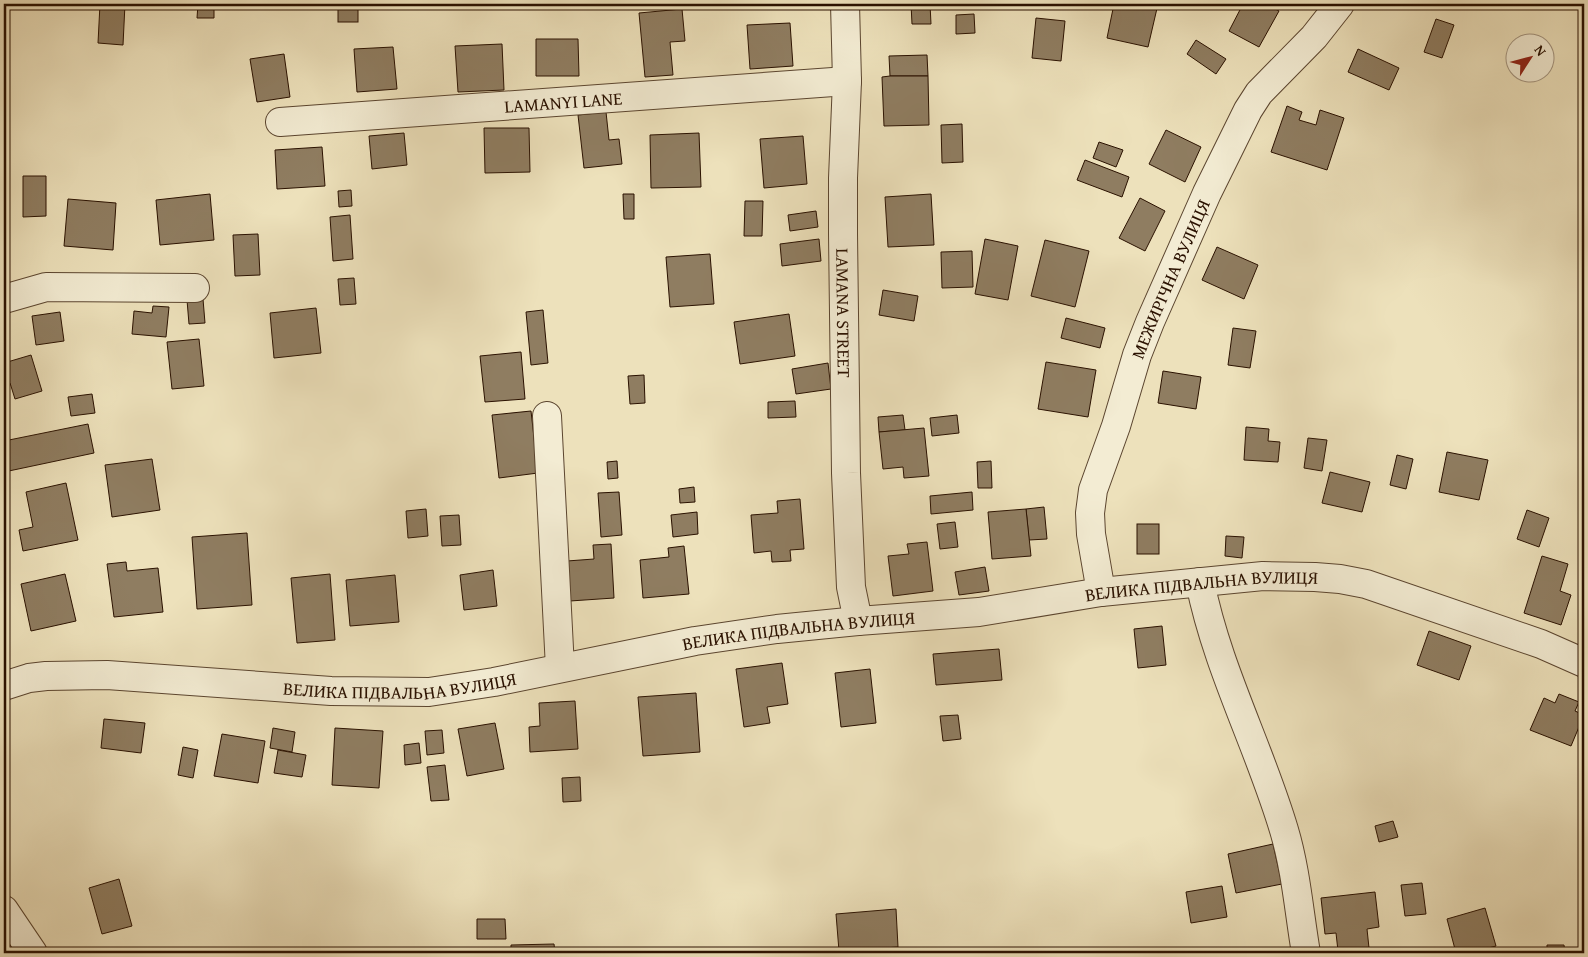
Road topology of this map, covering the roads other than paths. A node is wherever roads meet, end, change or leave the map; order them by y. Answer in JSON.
{"nodes":[{"id":1,"x":845,"y":4,"type":"edge"},
{"id":2,"x":1340,"y":4,"type":"edge"},
{"id":3,"x":847,"y":81,"type":"junction"},
{"id":4,"x":280,"y":122,"type":"dead end"},
{"id":5,"x":195,"y":288,"type":"dead end"},
{"id":6,"x":4,"y":299,"type":"edge"},
{"id":7,"x":547,"y":416,"type":"dead end"},
{"id":8,"x":1200,"y":582,"type":"junction"},
{"id":9,"x":1101,"y":592,"type":"junction"},
{"id":10,"x":858,"y":621,"type":"junction"},
{"id":11,"x":1584,"y":663,"type":"edge"},
{"id":12,"x":560,"y":668,"type":"junction"},
{"id":13,"x":4,"y":686,"type":"edge"},
{"id":14,"x":4,"y":910,"type":"edge"},
{"id":15,"x":33,"y":953,"type":"edge"},
{"id":16,"x":1306,"y":953,"type":"edge"}],
"edges":[{"from":1,"to":3,"type":"street","name":"LAMANA STREET"},
{"from":2,"to":9,"type":"street","name":"МЕЖИРІЧНА ВУЛИЦЯ"},
{"from":3,"to":4,"type":"street","name":"LAMANYI LANE"},
{"from":3,"to":10,"type":"street","name":"LAMANA STREET"},
{"from":5,"to":6,"type":"street"},
{"from":7,"to":12,"type":"street"},
{"from":8,"to":9,"type":"street","name":"ВЕЛИКА ПІДВАЛЬНА ВУЛИЦЯ"},
{"from":8,"to":11,"type":"street","name":"ВЕЛИКА ПІДВАЛЬНА ВУЛИЦЯ"},
{"from":8,"to":16,"type":"street"},
{"from":9,"to":10,"type":"street","name":"ВЕЛИКА ПІДВАЛЬНА ВУЛИЦЯ"},
{"from":10,"to":12,"type":"street","name":"ВЕЛИКА ПІДВАЛЬНА ВУЛИЦЯ"},
{"from":12,"to":13,"type":"street","name":"ВЕЛИКА ПІДВАЛЬНА ВУЛИЦЯ"},
{"from":14,"to":15,"type":"street"}]}
